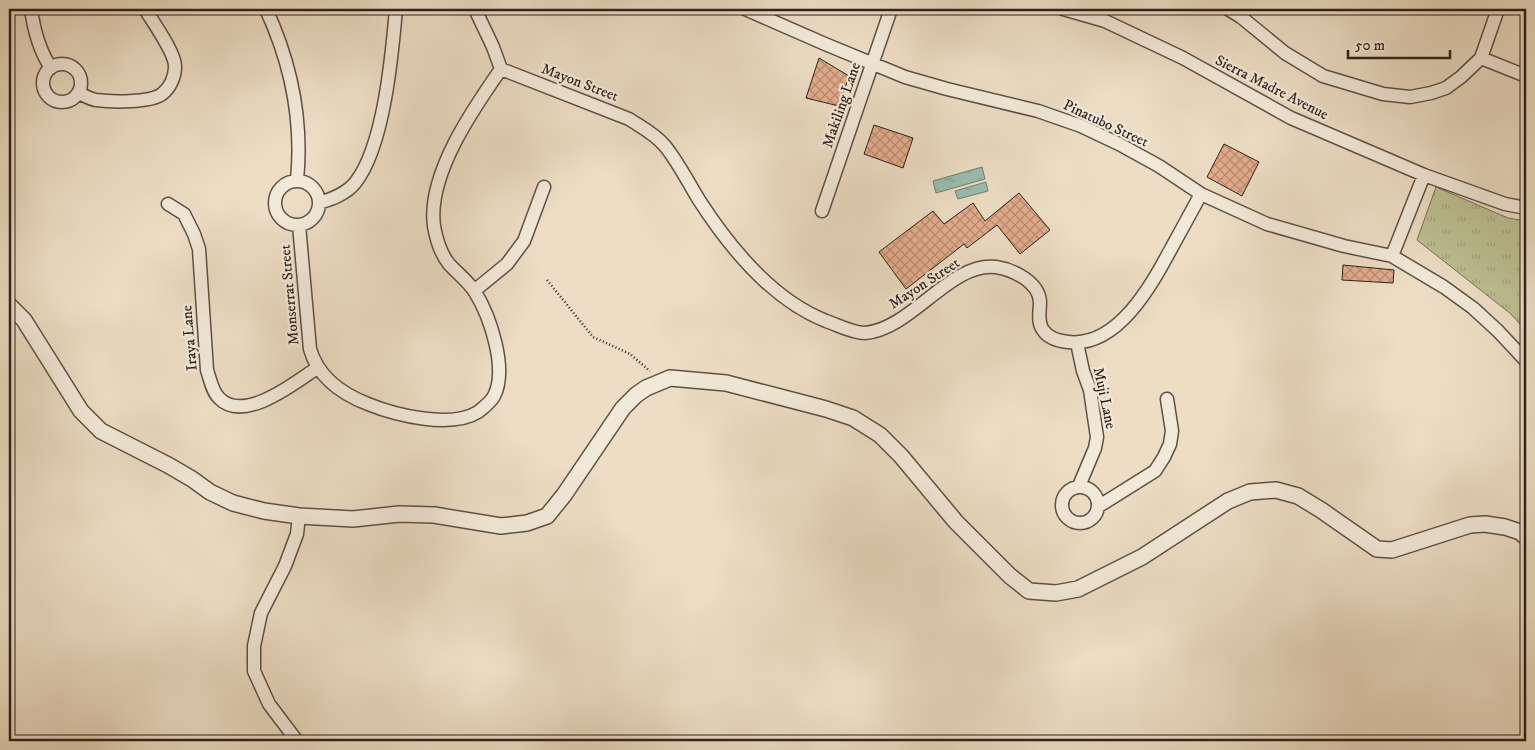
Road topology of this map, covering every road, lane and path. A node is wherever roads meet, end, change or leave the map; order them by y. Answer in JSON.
{"nodes":[{"id":1,"x":31,"y":9,"type":"edge"},
{"id":2,"x":145,"y":9,"type":"edge"},
{"id":3,"x":266,"y":9,"type":"edge"},
{"id":4,"x":396,"y":9,"type":"edge"},
{"id":5,"x":475,"y":9,"type":"edge"},
{"id":6,"x":745,"y":9,"type":"edge"},
{"id":7,"x":891,"y":9,"type":"edge"},
{"id":8,"x":1063,"y":9,"type":"edge"},
{"id":9,"x":1228,"y":9,"type":"edge"},
{"id":10,"x":1498,"y":9,"type":"edge"},
{"id":11,"x":1481,"y":58,"type":"junction"},
{"id":12,"x":872,"y":63,"type":"junction"},
{"id":13,"x":52,"y":68,"type":"junction"},
{"id":14,"x":501,"y":69,"type":"junction"},
{"id":15,"x":1526,"y":76,"type":"edge"},
{"id":16,"x":79,"y":93,"type":"junction"},
{"id":17,"x":1424,"y":175,"type":"junction"},
{"id":18,"x":297,"y":180,"type":"junction"},
{"id":19,"x":544,"y":187,"type":"dead end"},
{"id":20,"x":1201,"y":194,"type":"junction"},
{"id":21,"x":319,"y":203,"type":"junction"},
{"id":22,"x":168,"y":204,"type":"dead end"},
{"id":23,"x":1526,"y":208,"type":"edge"},
{"id":24,"x":822,"y":211,"type":"dead end"},
{"id":25,"x":299,"y":225,"type":"junction"},
{"id":26,"x":1392,"y":256,"type":"junction"},
{"id":27,"x":547,"y":280,"type":"dead end"},
{"id":28,"x":474,"y":291,"type":"junction"},
{"id":29,"x":9,"y":305,"type":"edge"},
{"id":30,"x":1077,"y":343,"type":"junction"},
{"id":31,"x":1526,"y":361,"type":"edge"},
{"id":32,"x":317,"y":368,"type":"junction"},
{"id":33,"x":658,"y":383,"type":"junction"},
{"id":34,"x":1167,"y":398,"type":"dead end"},
{"id":35,"x":1079,"y":486,"type":"junction"},
{"id":36,"x":1099,"y":506,"type":"junction"},
{"id":37,"x":299,"y":516,"type":"junction"},
{"id":38,"x":1526,"y":537,"type":"edge"},
{"id":39,"x":297,"y":741,"type":"edge"}],
"edges":[{"from":1,"to":13,"type":"street"},
{"from":2,"to":16,"type":"street"},
{"from":3,"to":18,"type":"street"},
{"from":4,"to":21,"type":"street"},
{"from":5,"to":14,"type":"street"},
{"from":6,"to":12,"type":"street","name":"Pinatubo Street"},
{"from":7,"to":12,"type":"street","name":"Makiling Lane"},
{"from":8,"to":17,"type":"street","name":"Sierra Madre Avenue"},
{"from":9,"to":11,"type":"street"},
{"from":10,"to":11,"type":"street"},
{"from":11,"to":15,"type":"street"},
{"from":12,"to":20,"type":"street","name":"Pinatubo Street"},
{"from":12,"to":24,"type":"street","name":"Makiling Lane"},
{"from":13,"to":16,"type":"street"},
{"from":13,"to":16,"type":"street"},
{"from":14,"to":28,"type":"street","name":"Monserrat Street"},
{"from":14,"to":30,"type":"street","name":"Mayon Street"},
{"from":17,"to":23,"type":"street","name":"Sierra Madre Avenue"},
{"from":17,"to":26,"type":"street"},
{"from":18,"to":21,"type":"street"},
{"from":18,"to":25,"type":"street"},
{"from":19,"to":28,"type":"street"},
{"from":20,"to":26,"type":"street","name":"Pinatubo Street"},
{"from":20,"to":30,"type":"street"},
{"from":21,"to":25,"type":"street"},
{"from":22,"to":32,"type":"street","name":"Iraya Lane"},
{"from":25,"to":32,"type":"street","name":"Monserrat Street"},
{"from":26,"to":31,"type":"street","name":"Pinatubo Street"},
{"from":27,"to":33,"type":"path"},
{"from":28,"to":32,"type":"street","name":"Monserrat Street"},
{"from":29,"to":37,"type":"street"},
{"from":30,"to":35,"type":"street","name":"Muji Lane"},
{"from":33,"to":37,"type":"street"},
{"from":33,"to":38,"type":"street"},
{"from":34,"to":36,"type":"street"},
{"from":35,"to":36,"type":"street"},
{"from":35,"to":36,"type":"street"},
{"from":37,"to":39,"type":"street"}]}
